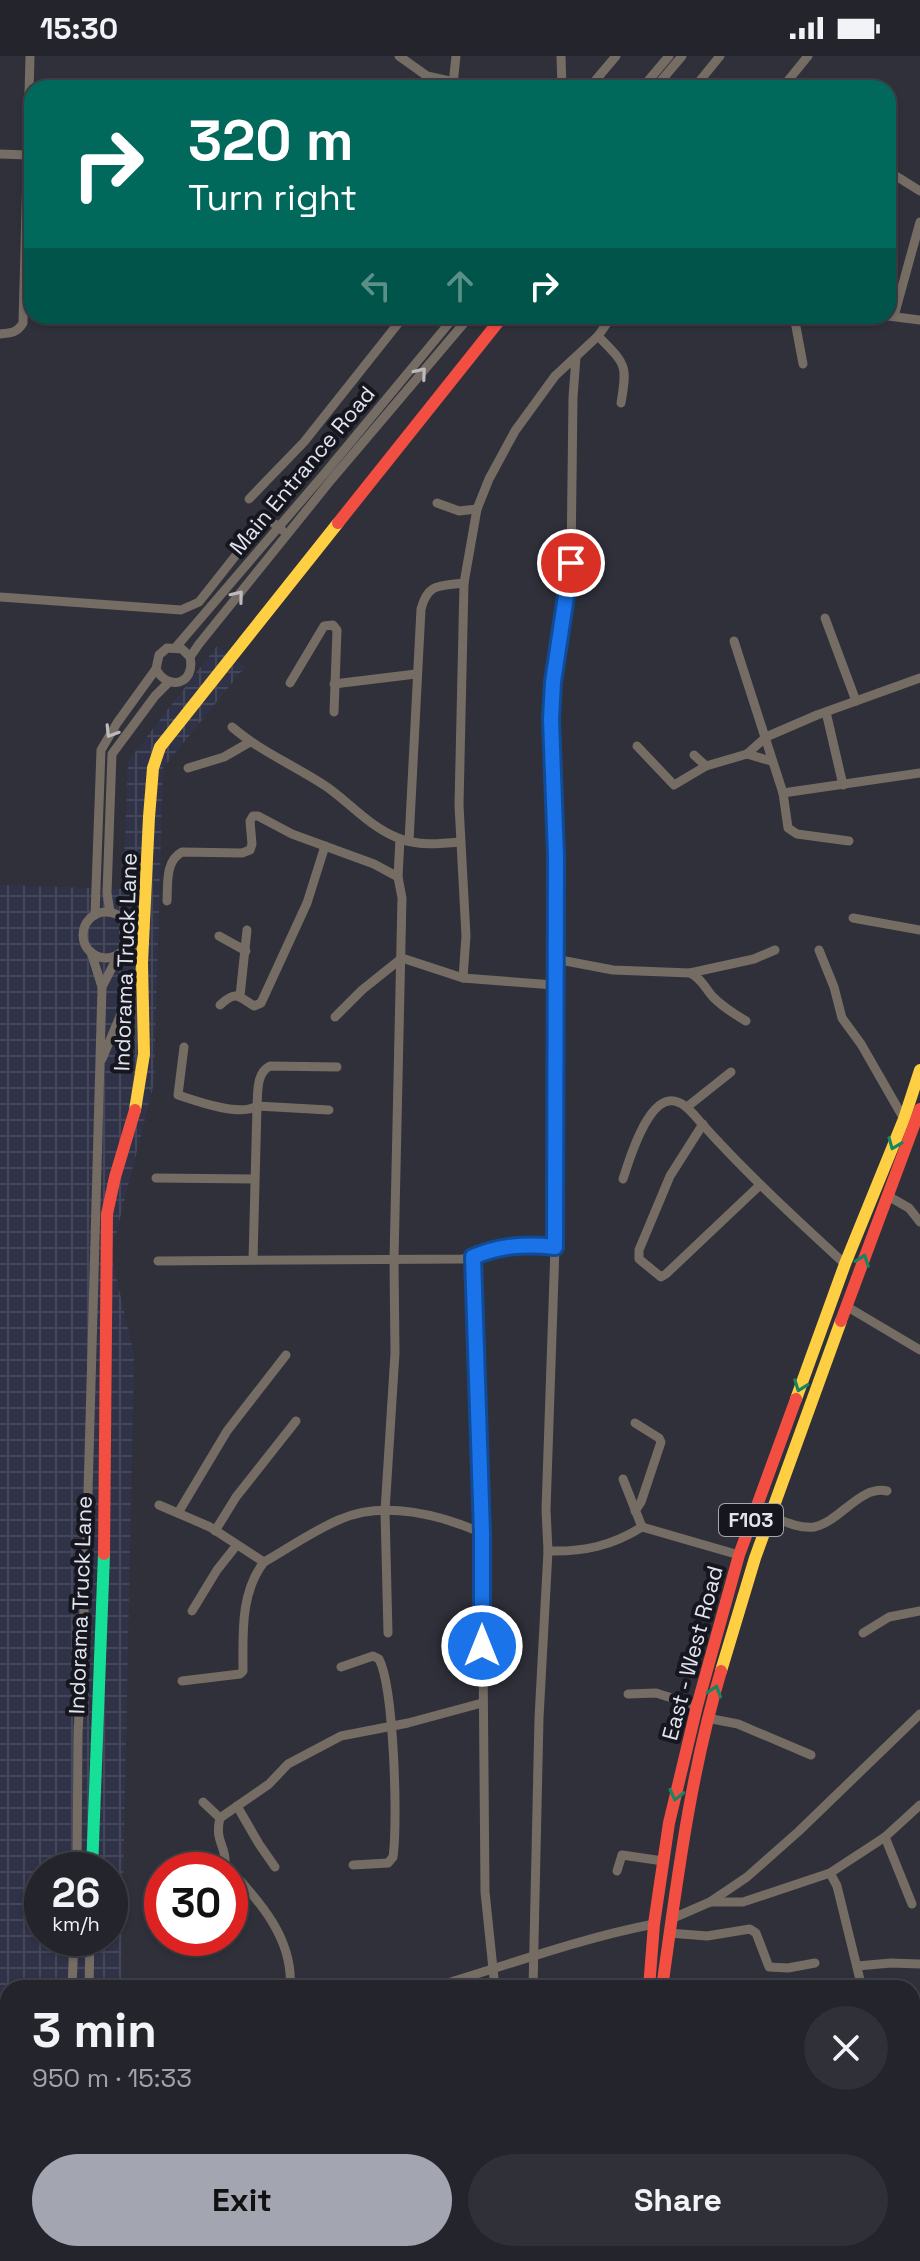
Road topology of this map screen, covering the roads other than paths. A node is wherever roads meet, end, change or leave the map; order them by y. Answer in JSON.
{"nodes":[{"id":1,"x":30,"y":56,"type":"edge"},
{"id":2,"x":399,"y":56,"type":"edge"},
{"id":3,"x":456,"y":56,"type":"edge"},
{"id":4,"x":561,"y":56,"type":"edge"},
{"id":5,"x":616,"y":56,"type":"edge"},
{"id":6,"x":669,"y":56,"type":"edge"},
{"id":7,"x":682,"y":56,"type":"edge"},
{"id":8,"x":720,"y":56,"type":"edge"},
{"id":9,"x":808,"y":56,"type":"edge"},
{"id":10,"x":29,"y":80,"type":"edge"},
{"id":11,"x":439,"y":80,"type":"edge"},
{"id":12,"x":454,"y":80,"type":"edge"},
{"id":13,"x":562,"y":80,"type":"edge"},
{"id":14,"x":596,"y":80,"type":"edge"},
{"id":15,"x":649,"y":80,"type":"edge"},
{"id":16,"x":662,"y":80,"type":"edge"},
{"id":17,"x":700,"y":80,"type":"edge"},
{"id":18,"x":788,"y":80,"type":"edge"},
{"id":19,"x":0,"y":154,"type":"edge"},
{"id":20,"x":24,"y":155,"type":"edge"},
{"id":21,"x":896,"y":176,"type":"edge"},
{"id":22,"x":920,"y":191,"type":"edge"},
{"id":23,"x":920,"y":222,"type":"edge"},
{"id":24,"x":24,"y":281,"type":"edge"},
{"id":25,"x":896,"y":300,"type":"edge"},
{"id":26,"x":896,"y":317,"type":"edge"},
{"id":27,"x":920,"y":320,"type":"edge"},
{"id":28,"x":398,"y":324,"type":"edge"},
{"id":29,"x":448,"y":324,"type":"edge"},
{"id":30,"x":463,"y":324,"type":"edge"},
{"id":31,"x":497,"y":324,"type":"edge"},
{"id":32,"x":606,"y":324,"type":"edge"},
{"id":33,"x":796,"y":324,"type":"edge"},
{"id":34,"x":0,"y":334,"type":"edge"},
{"id":35,"x":598,"y":336,"type":"junction"},
{"id":36,"x":576,"y":357,"type":"junction"},
{"id":37,"x":803,"y":364,"type":"dead end"},
{"id":38,"x":621,"y":403,"type":"dead end"},
{"id":39,"x":249,"y":499,"type":"dead end"},
{"id":40,"x":437,"y":503,"type":"dead end"},
{"id":41,"x":477,"y":509,"type":"junction"},
{"id":42,"x":278,"y":526,"type":"junction"},
{"id":43,"x":288,"y":534,"type":"junction"},
{"id":44,"x":464,"y":583,"type":"junction"},
{"id":45,"x":0,"y":597,"type":"edge"},
{"id":46,"x":825,"y":618,"type":"dead end"},
{"id":47,"x":734,"y":641,"type":"dead end"},
{"id":48,"x":176,"y":647,"type":"junction"},
{"id":49,"x":190,"y":657,"type":"junction"},
{"id":50,"x":156,"y":669,"type":"junction"},
{"id":51,"x":416,"y":674,"type":"junction"},
{"id":52,"x":920,"y":678,"type":"edge"},
{"id":53,"x":169,"y":682,"type":"junction"},
{"id":54,"x":290,"y":683,"type":"dead end"},
{"id":55,"x":334,"y":684,"type":"junction"},
{"id":56,"x":856,"y":701,"type":"junction"},
{"id":57,"x":334,"y":712,"type":"dead end"},
{"id":58,"x":826,"y":712,"type":"junction"},
{"id":59,"x":232,"y":727,"type":"dead end"},
{"id":60,"x":766,"y":737,"type":"junction"},
{"id":61,"x":250,"y":742,"type":"junction"},
{"id":62,"x":637,"y":746,"type":"dead end"},
{"id":63,"x":747,"y":754,"type":"junction"},
{"id":64,"x":694,"y":755,"type":"dead end"},
{"id":65,"x":771,"y":761,"type":"junction"},
{"id":66,"x":706,"y":766,"type":"junction"},
{"id":67,"x":188,"y":768,"type":"dead end"},
{"id":68,"x":920,"y":773,"type":"edge"},
{"id":69,"x":843,"y":785,"type":"junction"},
{"id":70,"x":783,"y":793,"type":"junction"},
{"id":71,"x":404,"y":840,"type":"junction"},
{"id":72,"x":849,"y":841,"type":"dead end"},
{"id":73,"x":460,"y":842,"type":"junction"},
{"id":74,"x":325,"y":846,"type":"junction"},
{"id":75,"x":398,"y":877,"type":"junction"},
{"id":76,"x":167,"y":901,"type":"dead end"},
{"id":77,"x":110,"y":912,"type":"junction"},
{"id":78,"x":95,"y":915,"type":"junction"},
{"id":79,"x":853,"y":918,"type":"dead end"},
{"id":80,"x":247,"y":930,"type":"dead end"},
{"id":81,"x":920,"y":930,"type":"edge"},
{"id":82,"x":219,"y":936,"type":"dead end"},
{"id":83,"x":128,"y":943,"type":"junction"},
{"id":84,"x":775,"y":950,"type":"dead end"},
{"id":85,"x":819,"y":950,"type":"dead end"},
{"id":86,"x":246,"y":951,"type":"junction"},
{"id":87,"x":91,"y":952,"type":"junction"},
{"id":88,"x":119,"y":954,"type":"junction"},
{"id":89,"x":402,"y":958,"type":"junction"},
{"id":90,"x":555,"y":959,"type":"junction"},
{"id":91,"x":142,"y":964,"type":"junction"},
{"id":92,"x":690,"y":973,"type":"junction"},
{"id":93,"x":463,"y":978,"type":"junction"},
{"id":94,"x":554,"y":985,"type":"junction"},
{"id":95,"x":102,"y":987,"type":"junction"},
{"id":96,"x":240,"y":996,"type":"junction"},
{"id":97,"x":220,"y":1005,"type":"dead end"},
{"id":98,"x":335,"y":1017,"type":"dead end"},
{"id":99,"x":746,"y":1021,"type":"dead end"},
{"id":100,"x":184,"y":1047,"type":"dead end"},
{"id":101,"x":99,"y":1066,"type":"junction"},
{"id":102,"x":337,"y":1067,"type":"dead end"},
{"id":103,"x":920,"y":1070,"type":"edge"},
{"id":104,"x":731,"y":1072,"type":"dead end"},
{"id":105,"x":257,"y":1106,"type":"junction"},
{"id":106,"x":687,"y":1107,"type":"junction"},
{"id":107,"x":920,"y":1109,"type":"edge"},
{"id":108,"x":329,"y":1110,"type":"dead end"},
{"id":109,"x":904,"y":1119,"type":"junction"},
{"id":110,"x":703,"y":1124,"type":"junction"},
{"id":111,"x":156,"y":1178,"type":"dead end"},
{"id":112,"x":253,"y":1179,"type":"junction"},
{"id":113,"x":623,"y":1179,"type":"dead end"},
{"id":114,"x":760,"y":1185,"type":"junction"},
{"id":115,"x":888,"y":1196,"type":"junction"},
{"id":116,"x":920,"y":1222,"type":"edge"},
{"id":117,"x":93,"y":1245,"type":"junction"},
{"id":118,"x":555,"y":1247,"type":"junction"},
{"id":119,"x":108,"y":1251,"type":"junction"},
{"id":120,"x":473,"y":1257,"type":"junction"},
{"id":121,"x":253,"y":1260,"type":"junction"},
{"id":122,"x":394,"y":1260,"type":"junction"},
{"id":123,"x":158,"y":1261,"type":"dead end"},
{"id":124,"x":845,"y":1264,"type":"junction"},
{"id":125,"x":846,"y":1306,"type":"junction"},
{"id":126,"x":920,"y":1350,"type":"edge"},
{"id":127,"x":286,"y":1355,"type":"dead end"},
{"id":128,"x":296,"y":1421,"type":"dead end"},
{"id":129,"x":635,"y":1423,"type":"dead end"},
{"id":130,"x":623,"y":1479,"type":"dead end"},
{"id":131,"x":887,"y":1491,"type":"dead end"},
{"id":132,"x":159,"y":1505,"type":"dead end"},
{"id":133,"x":385,"y":1511,"type":"junction"},
{"id":134,"x":635,"y":1511,"type":"junction"},
{"id":135,"x":178,"y":1513,"type":"junction"},
{"id":136,"x":770,"y":1516,"type":"junction"},
{"id":137,"x":642,"y":1527,"type":"junction"},
{"id":138,"x":215,"y":1531,"type":"junction"},
{"id":139,"x":482,"y":1533,"type":"junction"},
{"id":140,"x":236,"y":1546,"type":"junction"},
{"id":141,"x":548,"y":1551,"type":"junction"},
{"id":142,"x":739,"y":1555,"type":"junction"},
{"id":143,"x":264,"y":1562,"type":"junction"},
{"id":144,"x":192,"y":1611,"type":"dead end"},
{"id":145,"x":920,"y":1611,"type":"edge"},
{"id":146,"x":388,"y":1633,"type":"dead end"},
{"id":147,"x":863,"y":1633,"type":"dead end"},
{"id":148,"x":341,"y":1667,"type":"dead end"},
{"id":149,"x":182,"y":1681,"type":"dead end"},
{"id":150,"x":628,"y":1694,"type":"dead end"},
{"id":151,"x":482,"y":1703,"type":"junction"},
{"id":152,"x":697,"y":1706,"type":"junction"},
{"id":153,"x":920,"y":1714,"type":"edge"},
{"id":154,"x":707,"y":1718,"type":"junction"},
{"id":155,"x":390,"y":1727,"type":"junction"},
{"id":156,"x":811,"y":1755,"type":"dead end"},
{"id":157,"x":203,"y":1802,"type":"dead end"},
{"id":158,"x":920,"y":1805,"type":"edge"},
{"id":159,"x":237,"y":1806,"type":"junction"},
{"id":160,"x":220,"y":1818,"type":"junction"},
{"id":161,"x":885,"y":1837,"type":"junction"},
{"id":162,"x":77,"y":1852,"type":"edge"},
{"id":163,"x":93,"y":1852,"type":"edge"},
{"id":164,"x":223,"y":1852,"type":"edge"},
{"id":165,"x":663,"y":1861,"type":"junction"},
{"id":166,"x":353,"y":1865,"type":"dead end"},
{"id":167,"x":275,"y":1867,"type":"dead end"},
{"id":168,"x":617,"y":1871,"type":"dead end"},
{"id":169,"x":830,"y":1873,"type":"junction"},
{"id":170,"x":248,"y":1893,"type":"edge"},
{"id":171,"x":710,"y":1902,"type":"junction"},
{"id":172,"x":912,"y":1904,"type":"dead end"},
{"id":173,"x":671,"y":1919,"type":"junction"},
{"id":174,"x":654,"y":1924,"type":"junction"},
{"id":175,"x":669,"y":1933,"type":"junction"},
{"id":176,"x":534,"y":1954,"type":"junction"},
{"id":177,"x":73,"y":1956,"type":"edge"},
{"id":178,"x":90,"y":1956,"type":"edge"},
{"id":179,"x":815,"y":1963,"type":"dead end"},
{"id":180,"x":920,"y":1964,"type":"edge"},
{"id":181,"x":857,"y":1966,"type":"junction"},
{"id":182,"x":494,"y":1970,"type":"junction"},
{"id":183,"x":72,"y":1980,"type":"edge"},
{"id":184,"x":89,"y":1980,"type":"edge"},
{"id":185,"x":290,"y":1980,"type":"edge"},
{"id":186,"x":459,"y":1980,"type":"edge"},
{"id":187,"x":495,"y":1980,"type":"edge"},
{"id":188,"x":533,"y":1980,"type":"edge"},
{"id":189,"x":650,"y":1980,"type":"edge"},
{"id":190,"x":663,"y":1980,"type":"edge"},
{"id":191,"x":860,"y":1980,"type":"edge"}],
"edges":[{"from":1,"to":10,"type":"street"},
{"from":2,"to":11,"type":"street"},
{"from":3,"to":12,"type":"street"},
{"from":4,"to":13,"type":"street"},
{"from":5,"to":14,"type":"street"},
{"from":6,"to":15,"type":"street"},
{"from":7,"to":16,"type":"street"},
{"from":8,"to":17,"type":"street"},
{"from":9,"to":18,"type":"street"},
{"from":19,"to":20,"type":"street"},
{"from":21,"to":22,"type":"street"},
{"from":23,"to":25,"type":"street"},
{"from":24,"to":34,"type":"street"},
{"from":26,"to":27,"type":"street"},
{"from":28,"to":39,"type":"street"},
{"from":29,"to":42,"type":"street","name":"Main Entrance Road"},
{"from":43,"to":30,"type":"street","one_way":true},
{"from":31,"to":91,"type":"main road","name":"Indorama Truck Lane"},
{"from":32,"to":35,"type":"street"},
{"from":33,"to":37,"type":"street"},
{"from":35,"to":36,"type":"street"},
{"from":35,"to":38,"type":"street"},
{"from":36,"to":41,"type":"street"},
{"from":36,"to":90,"type":"street"},
{"from":40,"to":41,"type":"street"},
{"from":41,"to":44,"type":"street"},
{"from":42,"to":43,"type":"street"},
{"from":42,"to":45,"type":"street"},
{"from":42,"to":48,"type":"street","name":"Main Entrance Road"},
{"from":49,"to":43,"type":"street","one_way":true},
{"from":44,"to":51,"type":"street"},
{"from":44,"to":73,"type":"street"},
{"from":46,"to":56,"type":"street"},
{"from":47,"to":60,"type":"street"},
{"from":48,"to":49,"type":"street"},
{"from":48,"to":50,"type":"street"},
{"from":49,"to":53,"type":"street"},
{"from":50,"to":53,"type":"street"},
{"from":50,"to":78,"type":"street","one_way":true},
{"from":51,"to":55,"type":"street"},
{"from":51,"to":71,"type":"street"},
{"from":52,"to":56,"type":"street"},
{"from":53,"to":77,"type":"street"},
{"from":54,"to":55,"type":"street"},
{"from":55,"to":57,"type":"street"},
{"from":56,"to":58,"type":"street"},
{"from":58,"to":60,"type":"street"},
{"from":58,"to":69,"type":"street"},
{"from":59,"to":61,"type":"street"},
{"from":60,"to":63,"type":"street"},
{"from":60,"to":65,"type":"street"},
{"from":61,"to":67,"type":"street"},
{"from":61,"to":71,"type":"street"},
{"from":62,"to":66,"type":"street"},
{"from":63,"to":65,"type":"street"},
{"from":63,"to":66,"type":"street"},
{"from":64,"to":66,"type":"street"},
{"from":65,"to":70,"type":"street"},
{"from":68,"to":69,"type":"street"},
{"from":69,"to":70,"type":"street"},
{"from":70,"to":72,"type":"street"},
{"from":71,"to":73,"type":"street"},
{"from":71,"to":75,"type":"street"},
{"from":73,"to":93,"type":"street"},
{"from":74,"to":75,"type":"street"},
{"from":74,"to":76,"type":"street"},
{"from":74,"to":96,"type":"street"},
{"from":75,"to":89,"type":"street"},
{"from":77,"to":78,"type":"street"},
{"from":77,"to":83,"type":"street"},
{"from":78,"to":87,"type":"street"},
{"from":79,"to":81,"type":"street"},
{"from":80,"to":86,"type":"street"},
{"from":82,"to":86,"type":"street"},
{"from":83,"to":88,"type":"street"},
{"from":83,"to":91,"type":"street"},
{"from":84,"to":92,"type":"street"},
{"from":85,"to":109,"type":"street"},
{"from":86,"to":96,"type":"street"},
{"from":87,"to":88,"type":"street"},
{"from":87,"to":95,"type":"street"},
{"from":88,"to":95,"type":"street"},
{"from":89,"to":93,"type":"street"},
{"from":89,"to":98,"type":"street"},
{"from":89,"to":122,"type":"street"},
{"from":90,"to":92,"type":"street"},
{"from":90,"to":94,"type":"street"},
{"from":91,"to":101,"type":"street"},
{"from":91,"to":119,"type":"main road","name":"Indorama Truck Lane"},
{"from":92,"to":99,"type":"street"},
{"from":93,"to":94,"type":"street"},
{"from":94,"to":118,"type":"street"},
{"from":95,"to":101,"type":"street"},
{"from":96,"to":97,"type":"street"},
{"from":100,"to":105,"type":"street"},
{"from":101,"to":117,"type":"street"},
{"from":102,"to":105,"type":"street"},
{"from":103,"to":109,"type":"main road","name":"East - West Road","number":"F103"},
{"from":104,"to":106,"type":"street"},
{"from":105,"to":108,"type":"street"},
{"from":105,"to":112,"type":"street"},
{"from":106,"to":110,"type":"street"},
{"from":106,"to":113,"type":"street"},
{"from":107,"to":115,"type":"main road","name":"East - West Road","number":"F103"},
{"from":109,"to":124,"type":"main road","name":"East - West Road","number":"F103","one_way":true},
{"from":110,"to":114,"type":"street"},
{"from":110,"to":114,"type":"street"},
{"from":111,"to":112,"type":"street"},
{"from":112,"to":121,"type":"street"},
{"from":114,"to":124,"type":"street"},
{"from":115,"to":116,"type":"street"},
{"from":125,"to":115,"type":"main road","name":"East - West Road","number":"F103","one_way":true},
{"from":117,"to":119,"type":"street"},
{"from":117,"to":162,"type":"street"},
{"from":118,"to":120,"type":"street"},
{"from":118,"to":141,"type":"street"},
{"from":119,"to":163,"type":"main road","name":"Indorama Truck Lane"},
{"from":120,"to":122,"type":"street"},
{"from":120,"to":139,"type":"street"},
{"from":121,"to":122,"type":"street"},
{"from":121,"to":123,"type":"street"},
{"from":122,"to":133,"type":"street"},
{"from":124,"to":142,"type":"main road","name":"East - West Road","number":"F103","one_way":true},
{"from":125,"to":126,"type":"street"},
{"from":125,"to":136,"type":"main road","name":"East - West Road","number":"F103"},
{"from":127,"to":135,"type":"street"},
{"from":128,"to":138,"type":"street"},
{"from":129,"to":134,"type":"street"},
{"from":130,"to":134,"type":"street"},
{"from":131,"to":136,"type":"street"},
{"from":132,"to":135,"type":"street"},
{"from":133,"to":139,"type":"street"},
{"from":133,"to":143,"type":"street"},
{"from":133,"to":146,"type":"street"},
{"from":134,"to":137,"type":"street"},
{"from":135,"to":138,"type":"street"},
{"from":154,"to":136,"type":"main road","name":"East - West Road","number":"F103","one_way":true},
{"from":137,"to":141,"type":"street"},
{"from":137,"to":142,"type":"street"},
{"from":138,"to":140,"type":"street"},
{"from":139,"to":151,"type":"street"},
{"from":140,"to":143,"type":"street"},
{"from":140,"to":144,"type":"street"},
{"from":141,"to":176,"type":"street"},
{"from":142,"to":152,"type":"main road","name":"East - West Road","number":"F103"},
{"from":143,"to":149,"type":"street"},
{"from":145,"to":147,"type":"street"},
{"from":148,"to":155,"type":"street"},
{"from":150,"to":152,"type":"street"},
{"from":151,"to":155,"type":"street"},
{"from":151,"to":182,"type":"street"},
{"from":152,"to":165,"type":"main road","name":"East - West Road","number":"F103","one_way":true},
{"from":153,"to":171,"type":"street"},
{"from":154,"to":156,"type":"street"},
{"from":154,"to":173,"type":"main road","name":"East - West Road","number":"F103"},
{"from":155,"to":159,"type":"street"},
{"from":155,"to":166,"type":"street"},
{"from":157,"to":160,"type":"street"},
{"from":158,"to":161,"type":"street"},
{"from":159,"to":160,"type":"street"},
{"from":159,"to":167,"type":"street"},
{"from":160,"to":164,"type":"street"},
{"from":161,"to":169,"type":"street"},
{"from":161,"to":172,"type":"street"},
{"from":165,"to":168,"type":"street"},
{"from":165,"to":174,"type":"main road","name":"East - West Road","number":"F103"},
{"from":169,"to":171,"type":"street"},
{"from":169,"to":181,"type":"street"},
{"from":170,"to":185,"type":"street"},
{"from":171,"to":173,"type":"street"},
{"from":173,"to":175,"type":"main road","name":"East - West Road","number":"F103"},
{"from":174,"to":176,"type":"street"},
{"from":174,"to":189,"type":"main road","name":"East - West Road","number":"F103"},
{"from":175,"to":179,"type":"street"},
{"from":175,"to":190,"type":"main road","name":"East - West Road","number":"F103"},
{"from":176,"to":182,"type":"street"},
{"from":176,"to":188,"type":"street"},
{"from":177,"to":183,"type":"street"},
{"from":178,"to":184,"type":"street"},
{"from":180,"to":181,"type":"street"},
{"from":181,"to":191,"type":"street"},
{"from":182,"to":186,"type":"street"},
{"from":182,"to":187,"type":"street"}]}
